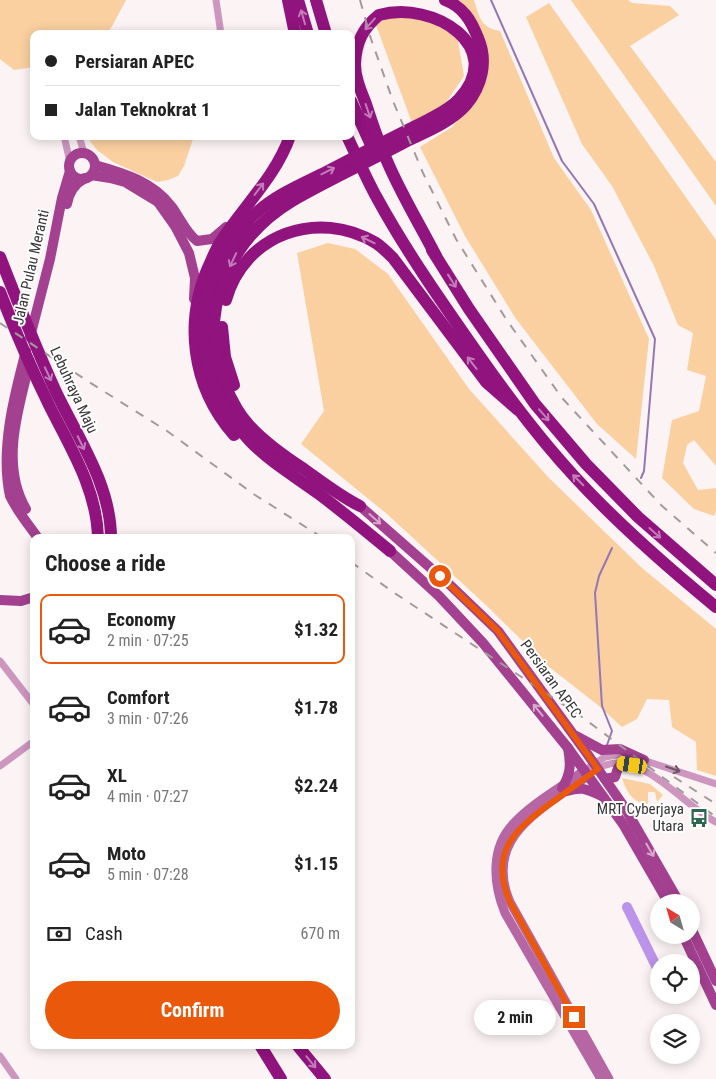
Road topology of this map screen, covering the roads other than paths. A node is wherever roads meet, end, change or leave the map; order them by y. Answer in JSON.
{"nodes":[{"id":1,"x":216,"y":0,"type":"edge"},
{"id":2,"x":288,"y":0,"type":"edge"},
{"id":3,"x":298,"y":0,"type":"edge"},
{"id":4,"x":316,"y":0,"type":"edge"},
{"id":5,"x":418,"y":1,"type":"edge"},
{"id":6,"x":439,"y":2,"type":"edge"},
{"id":7,"x":220,"y":30,"type":"edge"},
{"id":8,"x":294,"y":30,"type":"edge"},
{"id":9,"x":307,"y":30,"type":"edge"},
{"id":10,"x":325,"y":30,"type":"edge"},
{"id":11,"x":355,"y":110,"type":"edge"},
{"id":12,"x":65,"y":140,"type":"edge"},
{"id":13,"x":80,"y":140,"type":"edge"},
{"id":14,"x":289,"y":140,"type":"edge"},
{"id":15,"x":349,"y":140,"type":"edge"},
{"id":16,"x":84,"y":153,"type":"junction"},
{"id":17,"x":95,"y":165,"type":"junction"},
{"id":18,"x":70,"y":166,"type":"junction"},
{"id":19,"x":88,"y":176,"type":"junction"},
{"id":20,"x":288,"y":197,"type":"junction"},
{"id":21,"x":245,"y":207,"type":"junction"},
{"id":22,"x":436,"y":256,"type":"junction"},
{"id":23,"x":0,"y":257,"type":"edge"},
{"id":24,"x":7,"y":297,"type":"edge"},
{"id":25,"x":194,"y":323,"type":"junction"},
{"id":26,"x":55,"y":403,"type":"junction"},
{"id":27,"x":518,"y":410,"type":"junction"},
{"id":28,"x":360,"y":506,"type":"junction"},
{"id":29,"x":35,"y":534,"type":"edge"},
{"id":30,"x":43,"y":534,"type":"edge"},
{"id":31,"x":98,"y":534,"type":"edge"},
{"id":32,"x":111,"y":534,"type":"edge"},
{"id":33,"x":390,"y":551,"type":"junction"},
{"id":34,"x":716,"y":586,"type":"edge"},
{"id":35,"x":30,"y":597,"type":"edge"},
{"id":36,"x":0,"y":600,"type":"edge"},
{"id":37,"x":30,"y":605,"type":"edge"},
{"id":38,"x":0,"y":607,"type":"edge"},
{"id":39,"x":716,"y":607,"type":"edge"},
{"id":40,"x":0,"y":661,"type":"edge"},
{"id":41,"x":30,"y":700,"type":"edge"},
{"id":42,"x":573,"y":734,"type":"junction"},
{"id":43,"x":30,"y":744,"type":"edge"},
{"id":44,"x":568,"y":748,"type":"junction"},
{"id":45,"x":644,"y":760,"type":"junction"},
{"id":46,"x":622,"y":764,"type":"junction"},
{"id":47,"x":0,"y":766,"type":"edge"},
{"id":48,"x":592,"y":769,"type":"junction"},
{"id":49,"x":605,"y":780,"type":"junction"},
{"id":50,"x":716,"y":784,"type":"edge"},
{"id":51,"x":564,"y":789,"type":"junction"},
{"id":52,"x":603,"y":796,"type":"junction"},
{"id":53,"x":716,"y":822,"type":"edge"},
{"id":54,"x":663,"y":894,"type":"edge"},
{"id":55,"x":674,"y":894,"type":"edge"},
{"id":56,"x":687,"y":944,"type":"edge"},
{"id":57,"x":699,"y":944,"type":"edge"},
{"id":58,"x":716,"y":981,"type":"edge"},
{"id":59,"x":716,"y":1005,"type":"edge"},
{"id":60,"x":262,"y":1049,"type":"edge"},
{"id":61,"x":300,"y":1049,"type":"edge"},
{"id":62,"x":0,"y":1056,"type":"edge"},
{"id":63,"x":16,"y":1079,"type":"edge"},
{"id":64,"x":281,"y":1079,"type":"edge"},
{"id":65,"x":325,"y":1079,"type":"edge"},
{"id":66,"x":601,"y":1079,"type":"edge"},
{"id":67,"x":610,"y":1079,"type":"edge"}],
"edges":[{"from":1,"to":7,"type":"street"},
{"from":2,"to":8,"type":"highway"},
{"from":9,"to":3,"type":"highway","one_way":true},
{"from":4,"to":10,"type":"highway"},
{"from":5,"to":22,"type":"highway","one_way":true},
{"from":6,"to":20,"type":"highway"},
{"from":11,"to":22,"type":"highway"},
{"from":12,"to":18,"type":"street"},
{"from":13,"to":16,"type":"street"},
{"from":21,"to":14,"type":"highway","one_way":true},
{"from":15,"to":27,"type":"highway"},
{"from":16,"to":17,"type":"main road"},
{"from":16,"to":18,"type":"main road"},
{"from":17,"to":19,"type":"main road"},
{"from":17,"to":21,"type":"main road"},
{"from":18,"to":19,"type":"main road"},
{"from":18,"to":29,"type":"main road","name":"Jalan Pulau Meranti"},
{"from":19,"to":25,"type":"main road"},
{"from":19,"to":30,"type":"main road","name":"Jalan Pulau Meranti"},
{"from":20,"to":28,"type":"highway","one_way":true},
{"from":20,"to":33,"type":"highway"},
{"from":21,"to":25,"type":"highway"},
{"from":22,"to":34,"type":"highway","one_way":true},
{"from":23,"to":24,"type":"highway","name":"Lebuhraya Maju"},
{"from":24,"to":26,"type":"highway","name":"Lebuhraya Maju"},
{"from":25,"to":33,"type":"highway"},
{"from":26,"to":31,"type":"highway","name":"Lebuhraya Maju"},
{"from":26,"to":32,"type":"highway","name":"Lebuhraya Maju","one_way":true},
{"from":27,"to":28,"type":"highway","one_way":true},
{"from":39,"to":27,"type":"highway","one_way":true},
{"from":28,"to":42,"type":"main road","name":"Persiaran APEC","one_way":true},
{"from":44,"to":33,"type":"main road","name":"Persiaran APEC","one_way":true},
{"from":35,"to":36,"type":"main road"},
{"from":37,"to":38,"type":"main road"},
{"from":40,"to":41,"type":"street"},
{"from":42,"to":45,"type":"main road"},
{"from":42,"to":48,"type":"main road","name":"Persiaran APEC"},
{"from":43,"to":47,"type":"street"},
{"from":44,"to":48,"type":"main road","name":"Persiaran APEC"},
{"from":44,"to":51,"type":"main road"},
{"from":45,"to":48,"type":"street"},
{"from":45,"to":50,"type":"street","one_way":true},
{"from":46,"to":48,"type":"street"},
{"from":46,"to":49,"type":"main road"},
{"from":46,"to":53,"type":"street"},
{"from":48,"to":49,"type":"main road","name":"Persiaran APEC"},
{"from":48,"to":51,"type":"main road"},
{"from":48,"to":52,"type":"main road","name":"Persiaran APEC"},
{"from":49,"to":55,"type":"main road","name":"Persiaran APEC","one_way":true},
{"from":51,"to":52,"type":"main road"},
{"from":51,"to":66,"type":"main road"},
{"from":51,"to":67,"type":"main road"},
{"from":52,"to":54,"type":"main road","name":"Persiaran APEC"},
{"from":56,"to":59,"type":"main road"},
{"from":57,"to":58,"type":"main road"},
{"from":60,"to":64,"type":"highway"},
{"from":61,"to":65,"type":"highway","one_way":true},
{"from":62,"to":63,"type":"street"}]}
